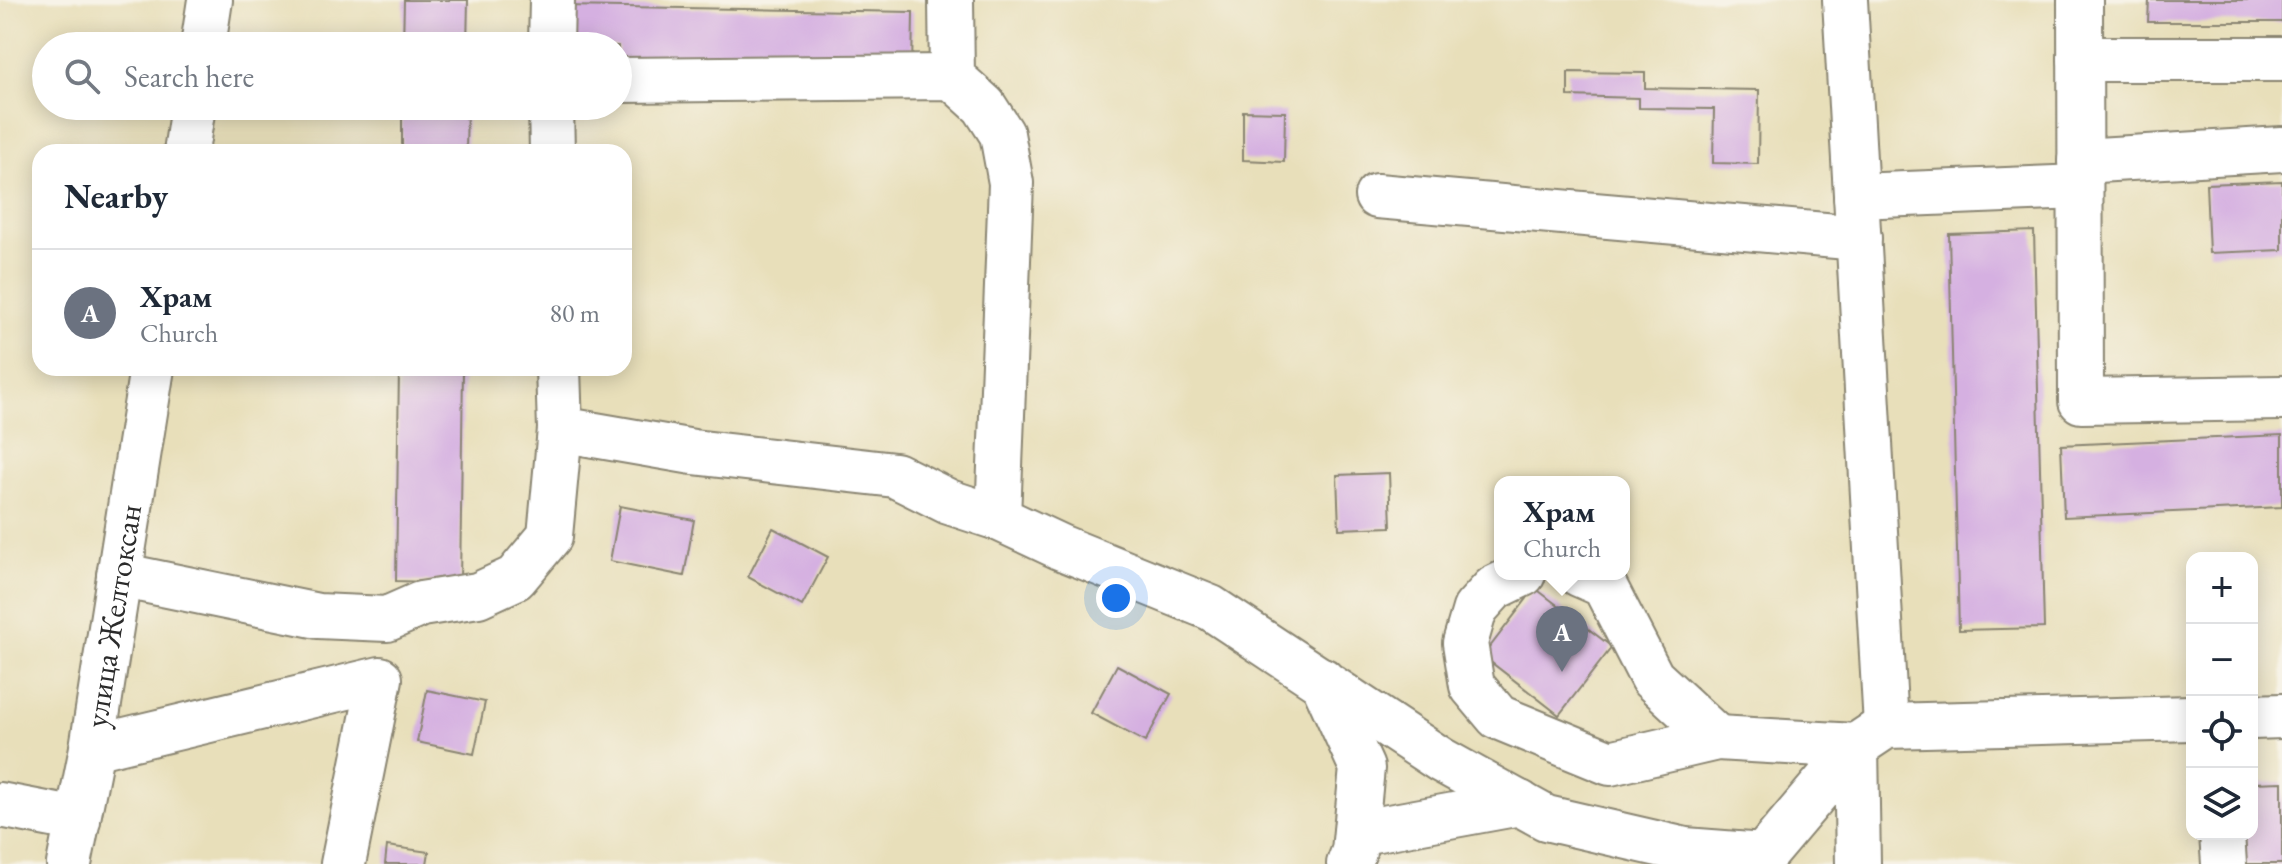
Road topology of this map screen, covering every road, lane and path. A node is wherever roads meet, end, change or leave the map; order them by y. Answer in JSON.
{"nodes":[{"id":1,"x":210,"y":0,"type":"edge"},
{"id":2,"x":552,"y":0,"type":"edge"},
{"id":3,"x":951,"y":0,"type":"edge"},
{"id":4,"x":1845,"y":0,"type":"edge"},
{"id":5,"x":2080,"y":0,"type":"edge"},
{"id":6,"x":205,"y":32,"type":"edge"},
{"id":7,"x":551,"y":32,"type":"edge"},
{"id":8,"x":2080,"y":59,"type":"junction"},
{"id":9,"x":2282,"y":59,"type":"edge"},
{"id":10,"x":952,"y":77,"type":"junction"},
{"id":11,"x":632,"y":80,"type":"edge"},
{"id":12,"x":191,"y":120,"type":"edge"},
{"id":13,"x":551,"y":120,"type":"edge"},
{"id":14,"x":187,"y":144,"type":"edge"},
{"id":15,"x":552,"y":144,"type":"edge"},
{"id":16,"x":2282,"y":149,"type":"edge"},
{"id":17,"x":2080,"y":174,"type":"junction"},
{"id":18,"x":1377,"y":196,"type":"dead end"},
{"id":19,"x":1858,"y":217,"type":"junction"},
{"id":20,"x":151,"y":376,"type":"edge"},
{"id":21,"x":558,"y":376,"type":"edge"},
{"id":22,"x":2282,"y":398,"type":"edge"},
{"id":23,"x":560,"y":429,"type":"junction"},
{"id":24,"x":998,"y":518,"type":"junction"},
{"id":25,"x":119,"y":575,"type":"junction"},
{"id":26,"x":1511,"y":580,"type":"edge"},
{"id":27,"x":1593,"y":580,"type":"edge"},
{"id":28,"x":387,"y":619,"type":"junction"},
{"id":29,"x":380,"y":679,"type":"junction"},
{"id":30,"x":1322,"y":680,"type":"junction"},
{"id":31,"x":2282,"y":716,"type":"edge"},
{"id":32,"x":2258,"y":717,"type":"edge"},
{"id":33,"x":2186,"y":718,"type":"edge"},
{"id":34,"x":1871,"y":736,"type":"junction"},
{"id":35,"x":1717,"y":738,"type":"junction"},
{"id":36,"x":92,"y":748,"type":"junction"},
{"id":37,"x":1520,"y":803,"type":"junction"},
{"id":38,"x":0,"y":805,"type":"edge"},
{"id":39,"x":78,"y":820,"type":"junction"},
{"id":40,"x":2222,"y":840,"type":"edge"},
{"id":41,"x":1352,"y":848,"type":"edge"},
{"id":42,"x":1762,"y":860,"type":"edge"},
{"id":43,"x":69,"y":864,"type":"edge"},
{"id":44,"x":343,"y":864,"type":"edge"},
{"id":45,"x":1858,"y":864,"type":"edge"},
{"id":46,"x":2224,"y":864,"type":"edge"}],
"edges":[{"from":1,"to":6,"type":"street"},
{"from":2,"to":7,"type":"street"},
{"from":3,"to":10,"type":"street"},
{"from":4,"to":19,"type":"street"},
{"from":5,"to":8,"type":"street"},
{"from":8,"to":9,"type":"street"},
{"from":8,"to":17,"type":"street"},
{"from":10,"to":11,"type":"street"},
{"from":10,"to":24,"type":"street"},
{"from":12,"to":14,"type":"street"},
{"from":13,"to":15,"type":"street"},
{"from":16,"to":17,"type":"street"},
{"from":17,"to":19,"type":"street"},
{"from":17,"to":22,"type":"street"},
{"from":18,"to":19,"type":"street"},
{"from":19,"to":34,"type":"street"},
{"from":20,"to":25,"type":"street","name":"улица Желтоксан"},
{"from":21,"to":23,"type":"street"},
{"from":23,"to":24,"type":"street"},
{"from":23,"to":28,"type":"street"},
{"from":24,"to":30,"type":"street"},
{"from":25,"to":28,"type":"street"},
{"from":25,"to":36,"type":"street","name":"улица Желтоксан"},
{"from":26,"to":35,"type":"street"},
{"from":27,"to":35,"type":"street"},
{"from":28,"to":29,"type":"street"},
{"from":29,"to":36,"type":"street"},
{"from":29,"to":44,"type":"street"},
{"from":30,"to":37,"type":"street"},
{"from":30,"to":41,"type":"street"},
{"from":31,"to":32,"type":"street"},
{"from":33,"to":34,"type":"street"},
{"from":34,"to":35,"type":"street"},
{"from":34,"to":42,"type":"street"},
{"from":34,"to":45,"type":"street"},
{"from":36,"to":39,"type":"street","name":"улица Желтоксан"},
{"from":37,"to":41,"type":"street"},
{"from":37,"to":42,"type":"street"},
{"from":38,"to":39,"type":"street"},
{"from":39,"to":43,"type":"street","name":"улица Желтоксан"},
{"from":40,"to":46,"type":"street"}]}
